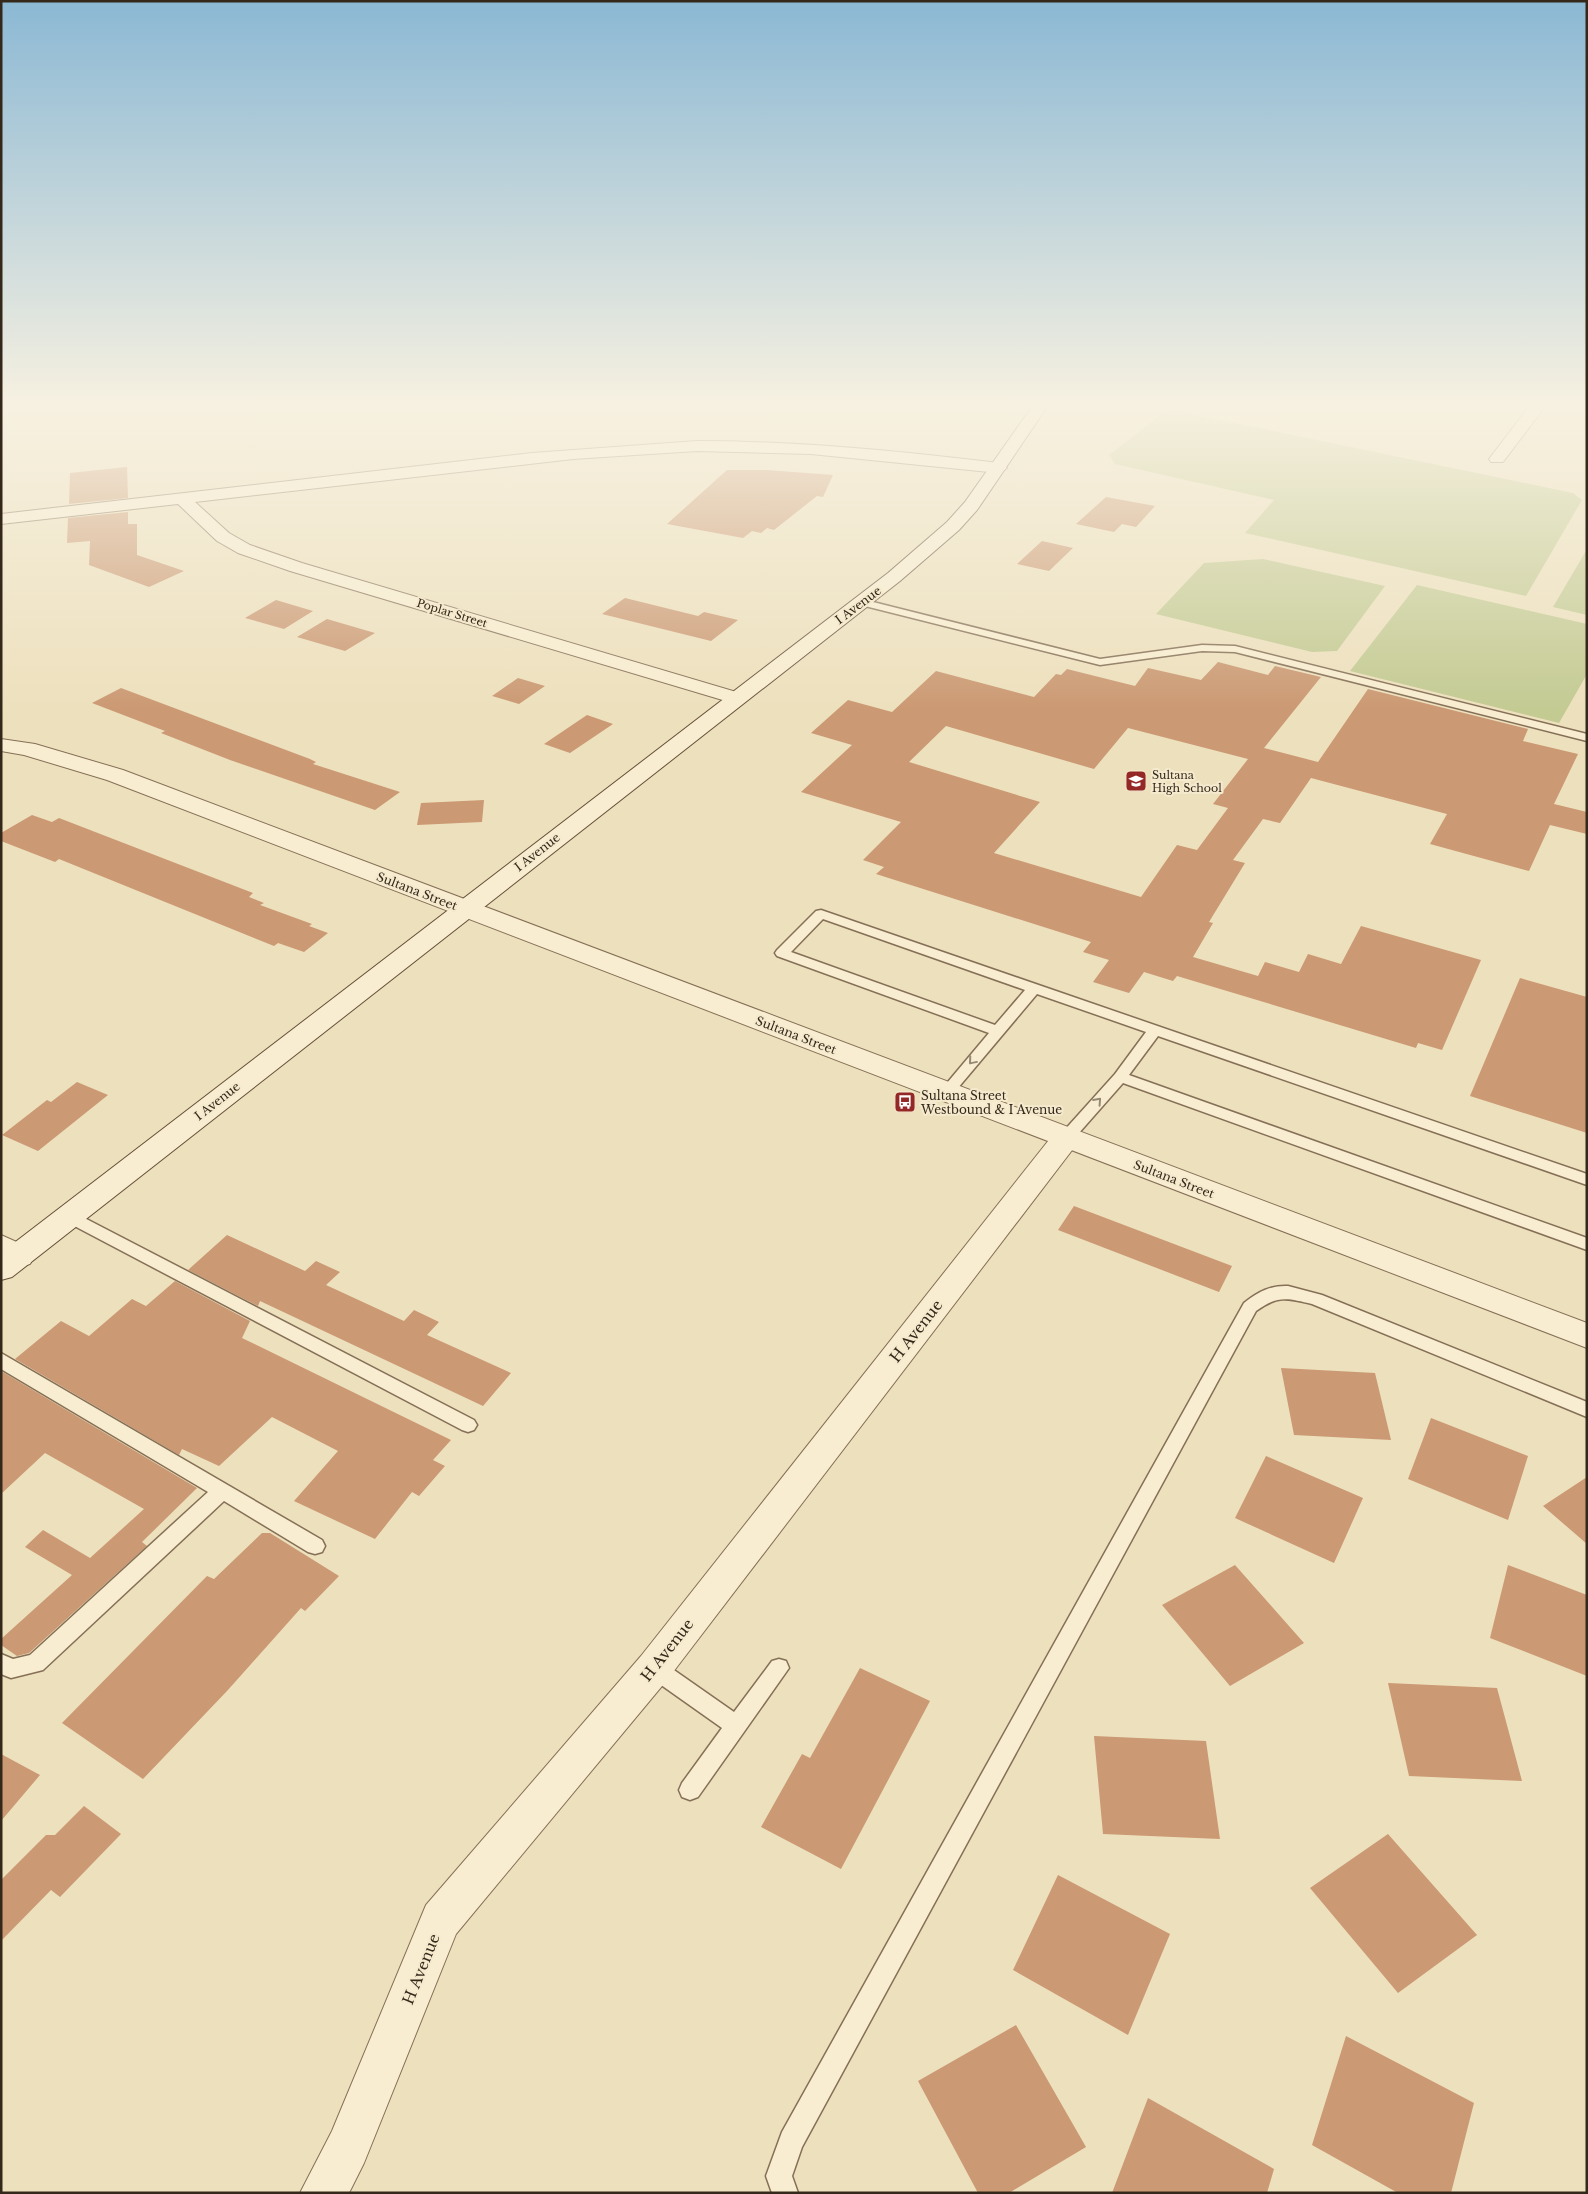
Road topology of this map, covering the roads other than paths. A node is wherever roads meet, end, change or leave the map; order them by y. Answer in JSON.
{"nodes":[{"id":1,"x":122,"y":506,"type":"edge"},
{"id":2,"x":190,"y":506,"type":"edge"},
{"id":3,"x":971,"y":506,"type":"edge"},
{"id":4,"x":1,"y":519,"type":"edge"},
{"id":5,"x":861,"y":602,"type":"junction"},
{"id":6,"x":736,"y":698,"type":"junction"},
{"id":7,"x":1587,"y":738,"type":"edge"},
{"id":8,"x":1,"y":745,"type":"edge"},
{"id":9,"x":464,"y":909,"type":"junction"},
{"id":10,"x":1034,"y":988,"type":"junction"},
{"id":11,"x":1155,"y":1030,"type":"junction"},
{"id":12,"x":997,"y":1031,"type":"junction"},
{"id":13,"x":1120,"y":1077,"type":"junction"},
{"id":14,"x":947,"y":1092,"type":"junction"},
{"id":15,"x":1066,"y":1138,"type":"junction"},
{"id":16,"x":1587,"y":1180,"type":"edge"},
{"id":17,"x":69,"y":1216,"type":"junction"},
{"id":18,"x":1587,"y":1244,"type":"edge"},
{"id":19,"x":7,"y":1257,"type":"edge"},
{"id":20,"x":1587,"y":1336,"type":"edge"},
{"id":21,"x":1,"y":1360,"type":"edge"},
{"id":22,"x":1587,"y":1410,"type":"edge"},
{"id":23,"x":468,"y":1425,"type":"dead end"},
{"id":24,"x":222,"y":1490,"type":"junction"},
{"id":25,"x":315,"y":1546,"type":"dead end"},
{"id":26,"x":1,"y":1663,"type":"edge"},
{"id":27,"x":654,"y":1668,"type":"junction"},
{"id":28,"x":779,"y":1668,"type":"dead end"},
{"id":29,"x":736,"y":1726,"type":"junction"},
{"id":30,"x":690,"y":1790,"type":"dead end"},
{"id":31,"x":323,"y":2193,"type":"edge"},
{"id":32,"x":785,"y":2193,"type":"edge"}],
"edges":[{"from":1,"to":4,"type":"street"},
{"from":2,"to":6,"type":"street","name":"Poplar Street"},
{"from":3,"to":5,"type":"street","name":"I Avenue"},
{"from":5,"to":6,"type":"street","name":"I Avenue"},
{"from":5,"to":7,"type":"lane"},
{"from":6,"to":9,"type":"street","name":"I Avenue"},
{"from":8,"to":9,"type":"street","name":"Sultana Street"},
{"from":9,"to":14,"type":"street","name":"Sultana Street"},
{"from":9,"to":17,"type":"street","name":"I Avenue"},
{"from":10,"to":11,"type":"lane"},
{"from":10,"to":12,"type":"lane"},
{"from":10,"to":12,"type":"lane"},
{"from":11,"to":13,"type":"lane"},
{"from":11,"to":16,"type":"lane"},
{"from":12,"to":14,"type":"lane","one_way":true},
{"from":15,"to":13,"type":"lane","one_way":true},
{"from":13,"to":18,"type":"lane"},
{"from":14,"to":15,"type":"street","name":"Sultana Street"},
{"from":15,"to":20,"type":"street","name":"Sultana Street"},
{"from":15,"to":27,"type":"street","name":"H Avenue"},
{"from":17,"to":19,"type":"street","name":"I Avenue"},
{"from":17,"to":23,"type":"lane"},
{"from":21,"to":24,"type":"lane"},
{"from":22,"to":32,"type":"lane"},
{"from":24,"to":25,"type":"lane"},
{"from":24,"to":26,"type":"lane"},
{"from":27,"to":29,"type":"lane"},
{"from":27,"to":31,"type":"street","name":"H Avenue"},
{"from":28,"to":29,"type":"lane"},
{"from":29,"to":30,"type":"lane"}]}
